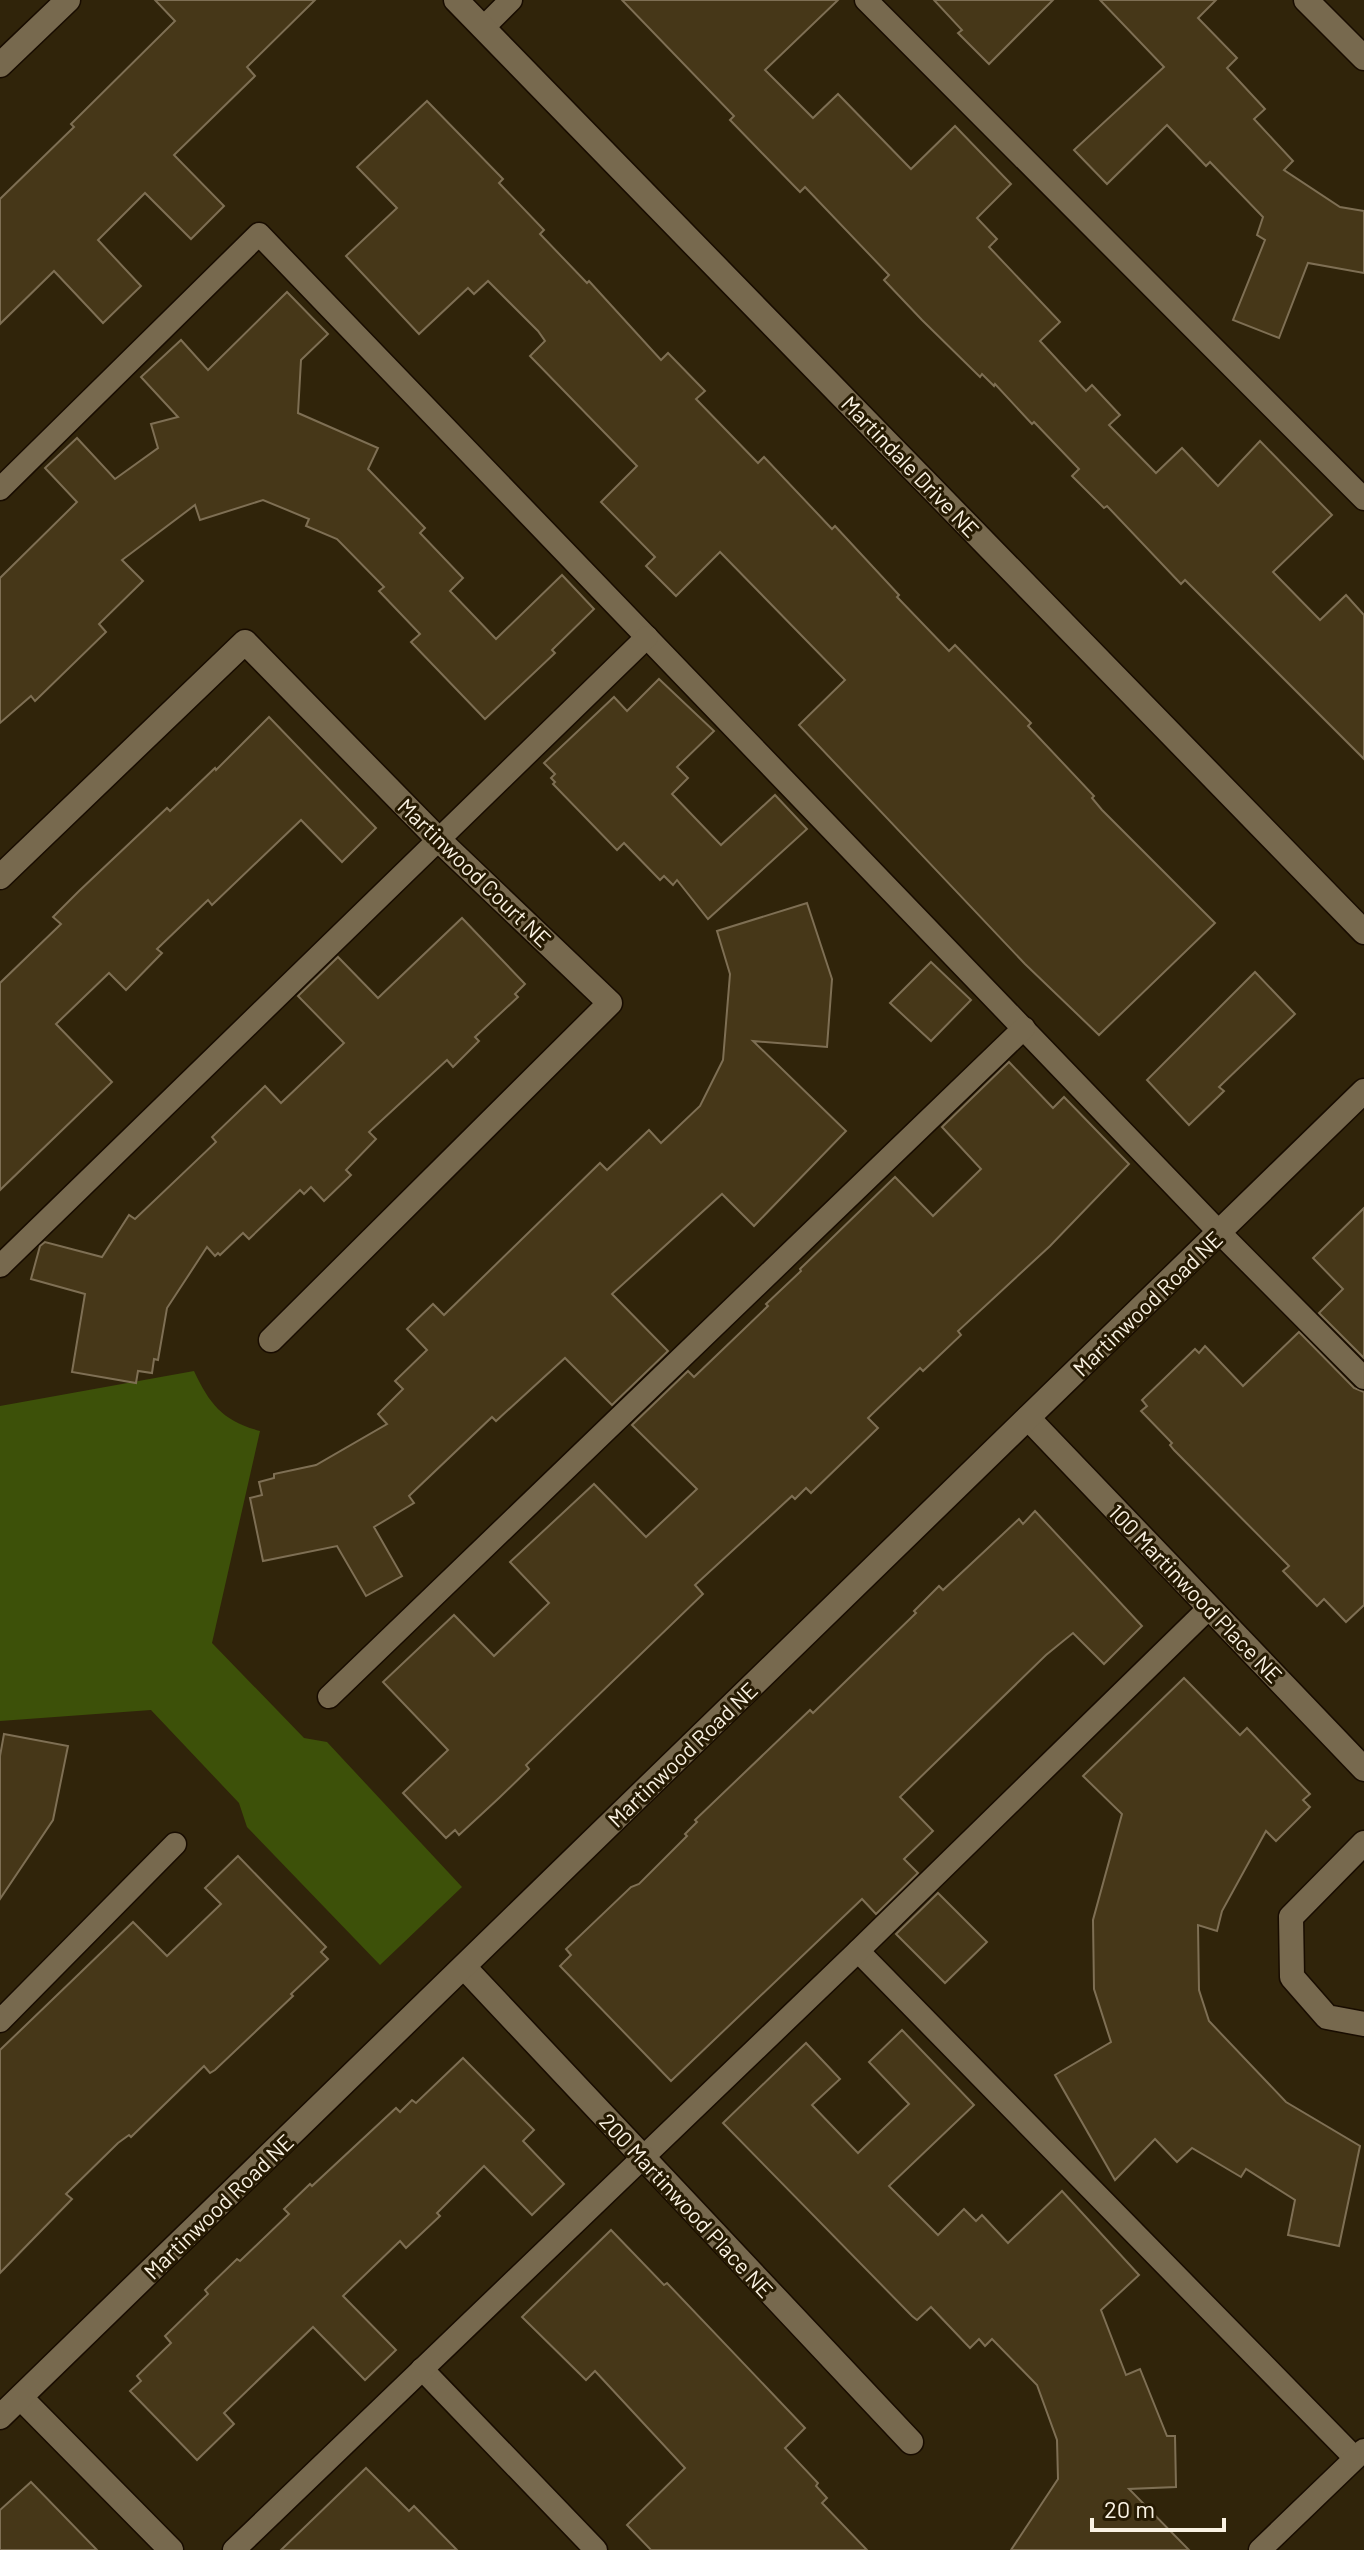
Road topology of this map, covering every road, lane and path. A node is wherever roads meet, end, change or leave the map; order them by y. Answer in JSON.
{"nodes":[{"id":1,"x":68,"y":0,"type":"edge"},
{"id":2,"x":456,"y":0,"type":"edge"},
{"id":3,"x":511,"y":0,"type":"edge"},
{"id":4,"x":866,"y":0,"type":"edge"},
{"id":5,"x":1306,"y":0,"type":"edge"},
{"id":6,"x":484,"y":27,"type":"junction"},
{"id":7,"x":1364,"y":58,"type":"edge"},
{"id":8,"x":0,"y":65,"type":"edge"},
{"id":9,"x":0,"y":489,"type":"edge"},
{"id":10,"x":1364,"y":499,"type":"edge"},
{"id":11,"x":647,"y":637,"type":"junction"},
{"id":12,"x":439,"y":840,"type":"junction"},
{"id":13,"x":0,"y":877,"type":"edge"},
{"id":14,"x":1364,"y":932,"type":"edge"},
{"id":15,"x":1024,"y":1028,"type":"junction"},
{"id":16,"x":1364,"y":1091,"type":"edge"},
{"id":17,"x":1219,"y":1232,"type":"junction"},
{"id":18,"x":0,"y":1266,"type":"edge"},
{"id":19,"x":271,"y":1340,"type":"dead end"},
{"id":20,"x":1364,"y":1378,"type":"edge"},
{"id":21,"x":1028,"y":1418,"type":"junction"},
{"id":22,"x":1209,"y":1608,"type":"junction"},
{"id":23,"x":329,"y":1697,"type":"dead end"},
{"id":24,"x":1364,"y":1769,"type":"edge"},
{"id":25,"x":1364,"y":1843,"type":"edge"},
{"id":26,"x":175,"y":1844,"type":"dead end"},
{"id":27,"x":858,"y":1951,"type":"junction"},
{"id":28,"x":464,"y":1967,"type":"junction"},
{"id":29,"x":0,"y":2021,"type":"edge"},
{"id":30,"x":1364,"y":2024,"type":"edge"},
{"id":31,"x":642,"y":2157,"type":"junction"},
{"id":32,"x":422,"y":2369,"type":"junction"},
{"id":33,"x":21,"y":2398,"type":"junction"},
{"id":34,"x":0,"y":2417,"type":"edge"},
{"id":35,"x":911,"y":2442,"type":"dead end"},
{"id":36,"x":1360,"y":2454,"type":"edge"},
{"id":37,"x":171,"y":2550,"type":"edge"},
{"id":38,"x":234,"y":2550,"type":"edge"},
{"id":39,"x":596,"y":2550,"type":"edge"},
{"id":40,"x":1260,"y":2550,"type":"edge"}],
"edges":[{"from":1,"to":8,"type":"street"},
{"from":2,"to":6,"type":"street","name":"Martindale Drive NE"},
{"from":3,"to":6,"type":"lane"},
{"from":4,"to":10,"type":"lane"},
{"from":5,"to":7,"type":"street"},
{"from":6,"to":14,"type":"street","name":"Martindale Drive NE"},
{"from":9,"to":11,"type":"lane"},
{"from":11,"to":12,"type":"lane"},
{"from":11,"to":15,"type":"lane"},
{"from":12,"to":13,"type":"street","name":"Martinwood Court NE"},
{"from":12,"to":18,"type":"lane"},
{"from":12,"to":19,"type":"street","name":"Martinwood Court NE"},
{"from":15,"to":17,"type":"lane"},
{"from":15,"to":23,"type":"lane"},
{"from":16,"to":17,"type":"street","name":"Martinwood Road NE"},
{"from":17,"to":20,"type":"lane"},
{"from":17,"to":21,"type":"street","name":"Martinwood Road NE"},
{"from":21,"to":22,"type":"street","name":"100 Martinwood Place NE"},
{"from":21,"to":28,"type":"street","name":"Martinwood Road NE"},
{"from":22,"to":24,"type":"street","name":"100 Martinwood Place NE"},
{"from":22,"to":27,"type":"lane"},
{"from":25,"to":30,"type":"street"},
{"from":26,"to":29,"type":"lane"},
{"from":27,"to":31,"type":"lane"},
{"from":27,"to":36,"type":"lane"},
{"from":28,"to":31,"type":"street","name":"200 Martinwood Place NE"},
{"from":28,"to":33,"type":"street","name":"Martinwood Road NE"},
{"from":31,"to":32,"type":"lane"},
{"from":31,"to":35,"type":"street","name":"200 Martinwood Place NE"},
{"from":32,"to":38,"type":"lane"},
{"from":32,"to":39,"type":"lane"},
{"from":33,"to":34,"type":"street","name":"Martinwood Road NE"},
{"from":33,"to":37,"type":"street"},
{"from":36,"to":40,"type":"lane"}]}
